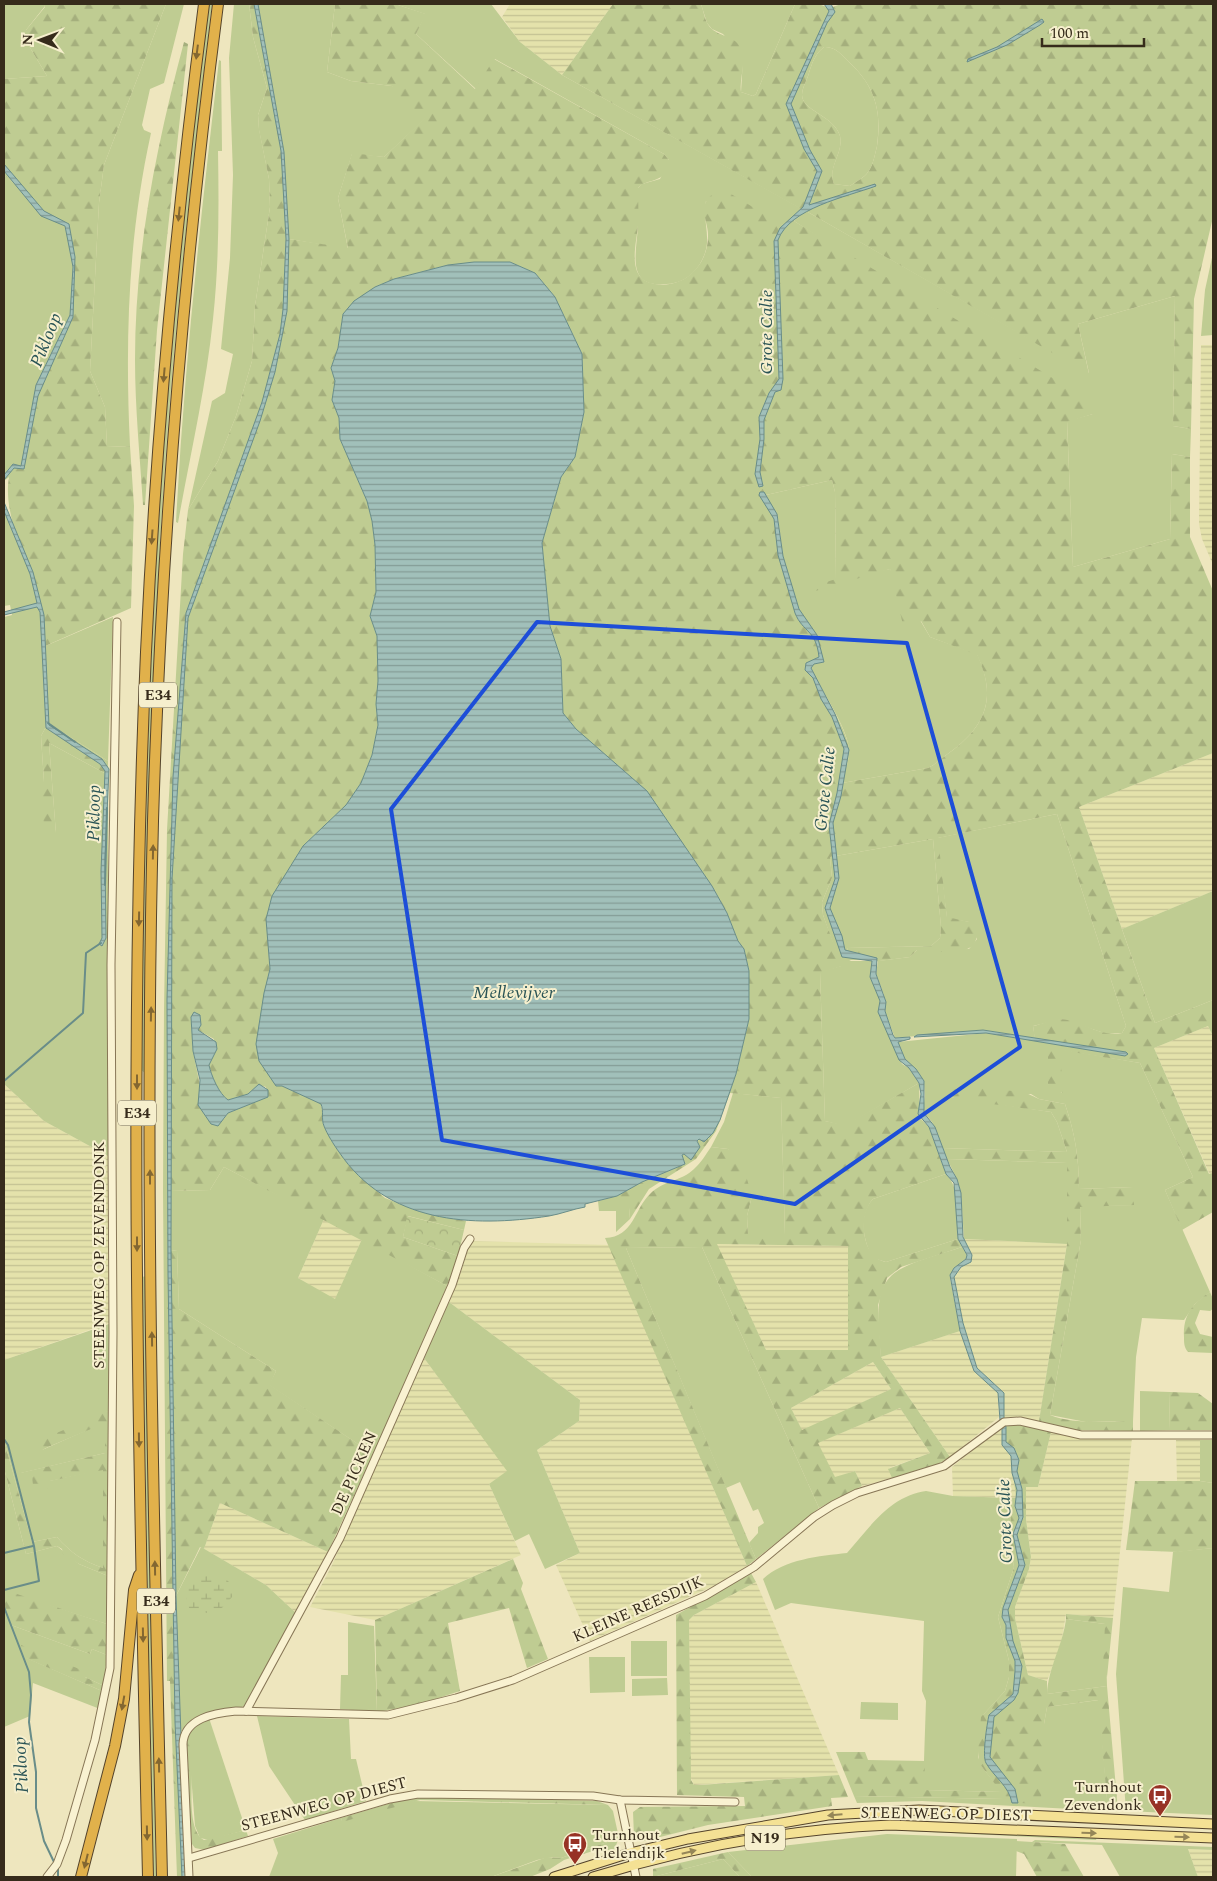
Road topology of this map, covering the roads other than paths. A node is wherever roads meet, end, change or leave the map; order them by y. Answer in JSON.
{"nodes":[{"id":1,"x":204,"y":4,"type":"edge"},
{"id":2,"x":218,"y":4,"type":"edge"},
{"id":3,"x":117,"y":622,"type":"dead end"},
{"id":4,"x":470,"y":1239,"type":"dead end"},
{"id":5,"x":1213,"y":1435,"type":"edge"},
{"id":6,"x":141,"y":1569,"type":"junction"},
{"id":7,"x":246,"y":1711,"type":"junction"},
{"id":8,"x":620,"y":1800,"type":"junction"},
{"id":9,"x":735,"y":1802,"type":"dead end"},
{"id":10,"x":1123,"y":1820,"type":"junction"},
{"id":11,"x":1213,"y":1824,"type":"edge"},
{"id":12,"x":1122,"y":1834,"type":"junction"},
{"id":13,"x":1213,"y":1838,"type":"edge"},
{"id":14,"x":630,"y":1853,"type":"junction"},
{"id":15,"x":189,"y":1858,"type":"junction"},
{"id":16,"x":634,"y":1867,"type":"junction"},
{"id":17,"x":47,"y":1877,"type":"edge"},
{"id":18,"x":81,"y":1877,"type":"edge"},
{"id":19,"x":148,"y":1877,"type":"edge"},
{"id":20,"x":162,"y":1877,"type":"edge"},
{"id":21,"x":190,"y":1877,"type":"edge"},
{"id":22,"x":554,"y":1877,"type":"edge"},
{"id":23,"x":593,"y":1877,"type":"edge"},
{"id":24,"x":636,"y":1877,"type":"edge"}],
"edges":[{"from":1,"to":6,"type":"highway","number":"E34","one_way":true},
{"from":20,"to":2,"type":"highway","number":"E34","one_way":true},
{"from":3,"to":17,"type":"street","name":"STEENWEG OP ZEVENDONK"},
{"from":4,"to":7,"type":"street","name":"DE PICKEN"},
{"from":5,"to":7,"type":"street","name":"KLEINE REESDIJK"},
{"from":6,"to":18,"type":"highway","one_way":true},
{"from":6,"to":19,"type":"highway","number":"E34","one_way":true},
{"from":7,"to":15,"type":"street","name":"KLEINE REESDIJK"},
{"from":8,"to":9,"type":"street","name":"STEENWEG OP DIEST"},
{"from":8,"to":14,"type":"street"},
{"from":8,"to":15,"type":"street","name":"STEENWEG OP DIEST"},
{"from":10,"to":11,"type":"main road","name":"STEENWEG OP DIEST","number":"N19"},
{"from":10,"to":12,"type":"main road"},
{"from":10,"to":14,"type":"main road","name":"STEENWEG OP DIEST","number":"N19","one_way":true},
{"from":12,"to":13,"type":"main road","name":"STEENWEG OP DIEST","number":"N19","one_way":true},
{"from":16,"to":12,"type":"main road","name":"STEENWEG OP DIEST","number":"N19","one_way":true},
{"from":14,"to":16,"type":"street"},
{"from":14,"to":22,"type":"main road","name":"STEENWEG OP DIEST","number":"N19"},
{"from":15,"to":21,"type":"street","name":"KLEINE REESDIJK"},
{"from":16,"to":23,"type":"main road","name":"STEENWEG OP DIEST","number":"N19"},
{"from":16,"to":24,"type":"street"}]}
